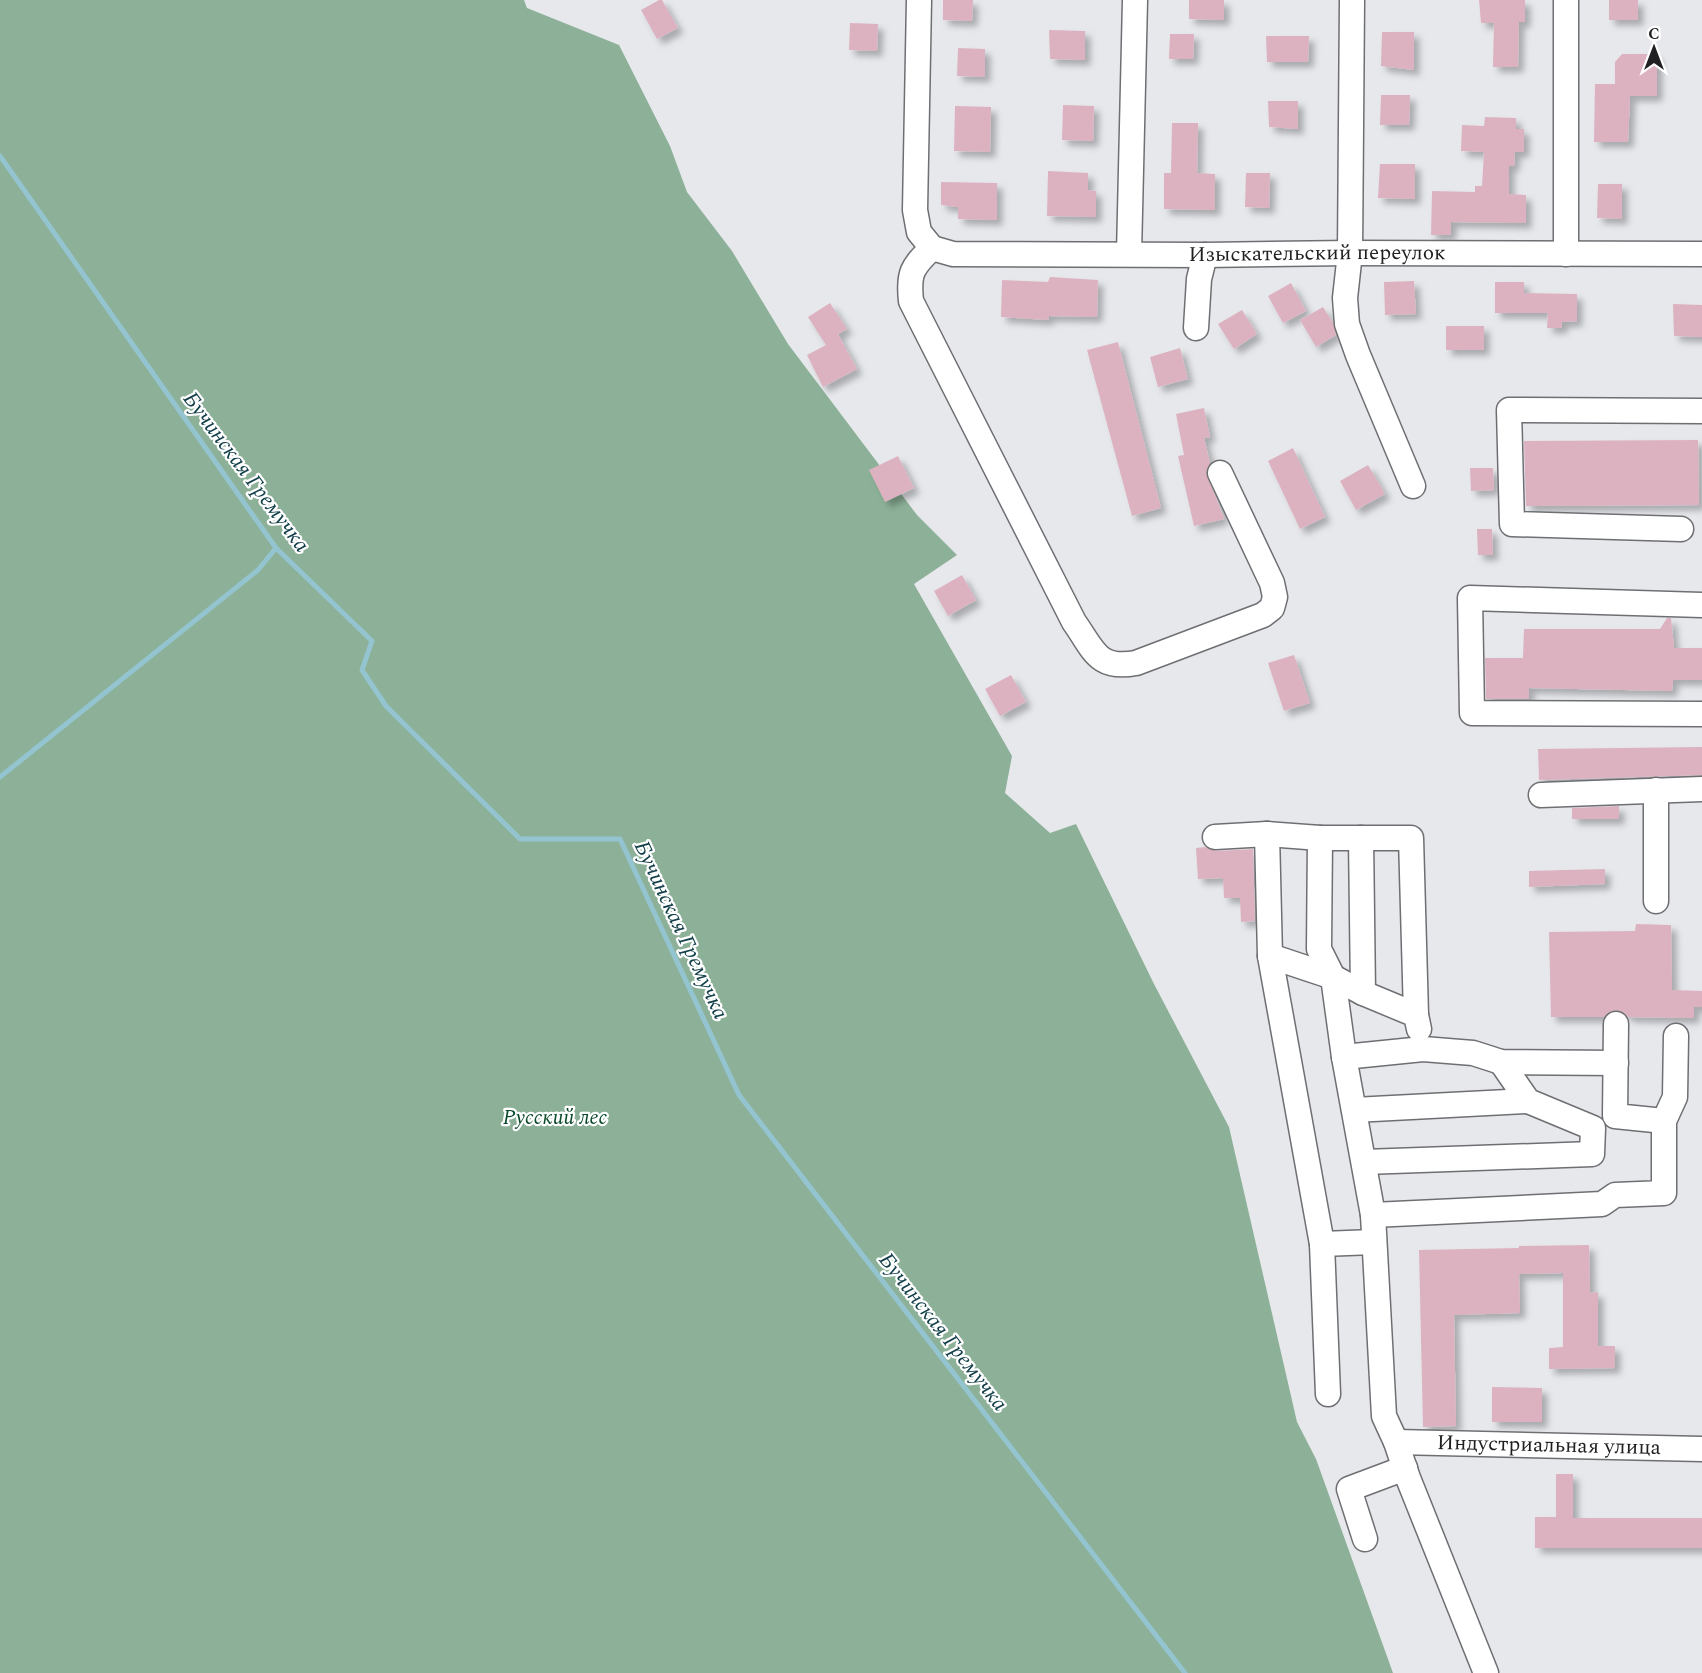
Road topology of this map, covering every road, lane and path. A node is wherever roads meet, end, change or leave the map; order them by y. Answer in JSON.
{"nodes":[{"id":1,"x":919,"y":0,"type":"edge"},
{"id":2,"x":1136,"y":0,"type":"edge"},
{"id":3,"x":1352,"y":0,"type":"edge"},
{"id":4,"x":1566,"y":0,"type":"edge"},
{"id":5,"x":932,"y":248,"type":"junction"},
{"id":6,"x":1350,"y":253,"type":"junction"},
{"id":7,"x":1130,"y":254,"type":"junction"},
{"id":8,"x":1566,"y":254,"type":"junction"},
{"id":9,"x":1702,"y":254,"type":"edge"},
{"id":10,"x":1205,"y":255,"type":"junction"},
{"id":11,"x":1196,"y":328,"type":"dead end"},
{"id":12,"x":1702,"y":411,"type":"edge"},
{"id":13,"x":1220,"y":473,"type":"dead end"},
{"id":14,"x":1413,"y":486,"type":"dead end"},
{"id":15,"x":1681,"y":529,"type":"dead end"},
{"id":16,"x":1702,"y":604,"type":"edge"},
{"id":17,"x":1702,"y":714,"type":"edge"},
{"id":18,"x":1702,"y":789,"type":"edge"},
{"id":19,"x":1656,"y":790,"type":"junction"},
{"id":20,"x":1541,"y":795,"type":"dead end"},
{"id":21,"x":1267,"y":834,"type":"junction"},
{"id":22,"x":1215,"y":837,"type":"dead end"},
{"id":23,"x":1320,"y":838,"type":"junction"},
{"id":24,"x":1360,"y":838,"type":"junction"},
{"id":25,"x":1656,"y":900,"type":"dead end"},
{"id":26,"x":1270,"y":956,"type":"junction"},
{"id":27,"x":1333,"y":977,"type":"junction"},
{"id":28,"x":1363,"y":993,"type":"junction"},
{"id":29,"x":1416,"y":1015,"type":"junction"},
{"id":30,"x":1616,"y":1024,"type":"dead end"},
{"id":31,"x":1676,"y":1036,"type":"dead end"},
{"id":32,"x":1423,"y":1049,"type":"junction"},
{"id":33,"x":1344,"y":1057,"type":"junction"},
{"id":34,"x":1502,"y":1062,"type":"junction"},
{"id":35,"x":1616,"y":1063,"type":"junction"},
{"id":36,"x":1528,"y":1101,"type":"junction"},
{"id":37,"x":1354,"y":1110,"type":"junction"},
{"id":38,"x":1615,"y":1116,"type":"junction"},
{"id":39,"x":1664,"y":1121,"type":"junction"},
{"id":40,"x":1593,"y":1128,"type":"junction"},
{"id":41,"x":1364,"y":1162,"type":"junction"},
{"id":42,"x":1373,"y":1215,"type":"junction"},
{"id":43,"x":1374,"y":1242,"type":"junction"},
{"id":44,"x":1322,"y":1244,"type":"junction"},
{"id":45,"x":1328,"y":1394,"type":"dead end"},
{"id":46,"x":1396,"y":1442,"type":"junction"},
{"id":47,"x":1702,"y":1449,"type":"edge"},
{"id":48,"x":1405,"y":1468,"type":"junction"},
{"id":49,"x":1365,"y":1539,"type":"dead end"},
{"id":50,"x":1486,"y":1673,"type":"edge"}],
"edges":[{"from":1,"to":5,"type":"street"},
{"from":2,"to":7,"type":"street"},
{"from":3,"to":6,"type":"street"},
{"from":4,"to":8,"type":"street"},
{"from":5,"to":7,"type":"street","name":"Изыскательский переулок"},
{"from":5,"to":13,"type":"street"},
{"from":6,"to":8,"type":"street","name":"Изыскательский переулок"},
{"from":6,"to":10,"type":"street","name":"Изыскательский переулок"},
{"from":6,"to":14,"type":"street"},
{"from":7,"to":10,"type":"street","name":"Изыскательский переулок"},
{"from":8,"to":9,"type":"street","name":"Изыскательский переулок"},
{"from":10,"to":11,"type":"street"},
{"from":12,"to":15,"type":"street"},
{"from":16,"to":17,"type":"street"},
{"from":18,"to":19,"type":"street"},
{"from":19,"to":20,"type":"street"},
{"from":19,"to":25,"type":"street"},
{"from":21,"to":22,"type":"street"},
{"from":21,"to":23,"type":"street"},
{"from":21,"to":26,"type":"street"},
{"from":23,"to":24,"type":"street"},
{"from":23,"to":27,"type":"street"},
{"from":24,"to":28,"type":"street"},
{"from":24,"to":29,"type":"street"},
{"from":26,"to":27,"type":"street"},
{"from":26,"to":44,"type":"street"},
{"from":27,"to":28,"type":"street"},
{"from":27,"to":33,"type":"street"},
{"from":28,"to":29,"type":"street"},
{"from":29,"to":32,"type":"street"},
{"from":30,"to":35,"type":"street"},
{"from":31,"to":39,"type":"street"},
{"from":32,"to":33,"type":"street"},
{"from":32,"to":34,"type":"street"},
{"from":33,"to":37,"type":"street"},
{"from":34,"to":35,"type":"street"},
{"from":34,"to":36,"type":"street"},
{"from":35,"to":38,"type":"street"},
{"from":36,"to":37,"type":"street"},
{"from":36,"to":40,"type":"street"},
{"from":37,"to":41,"type":"street"},
{"from":38,"to":39,"type":"street"},
{"from":38,"to":40,"type":"street"},
{"from":39,"to":42,"type":"street"},
{"from":40,"to":41,"type":"street"},
{"from":41,"to":42,"type":"street"},
{"from":42,"to":43,"type":"street"},
{"from":43,"to":44,"type":"street"},
{"from":43,"to":46,"type":"street"},
{"from":44,"to":45,"type":"street"},
{"from":46,"to":47,"type":"street","name":"Индустриальная улица"},
{"from":46,"to":48,"type":"street"},
{"from":48,"to":49,"type":"street"},
{"from":48,"to":50,"type":"street"}]}
